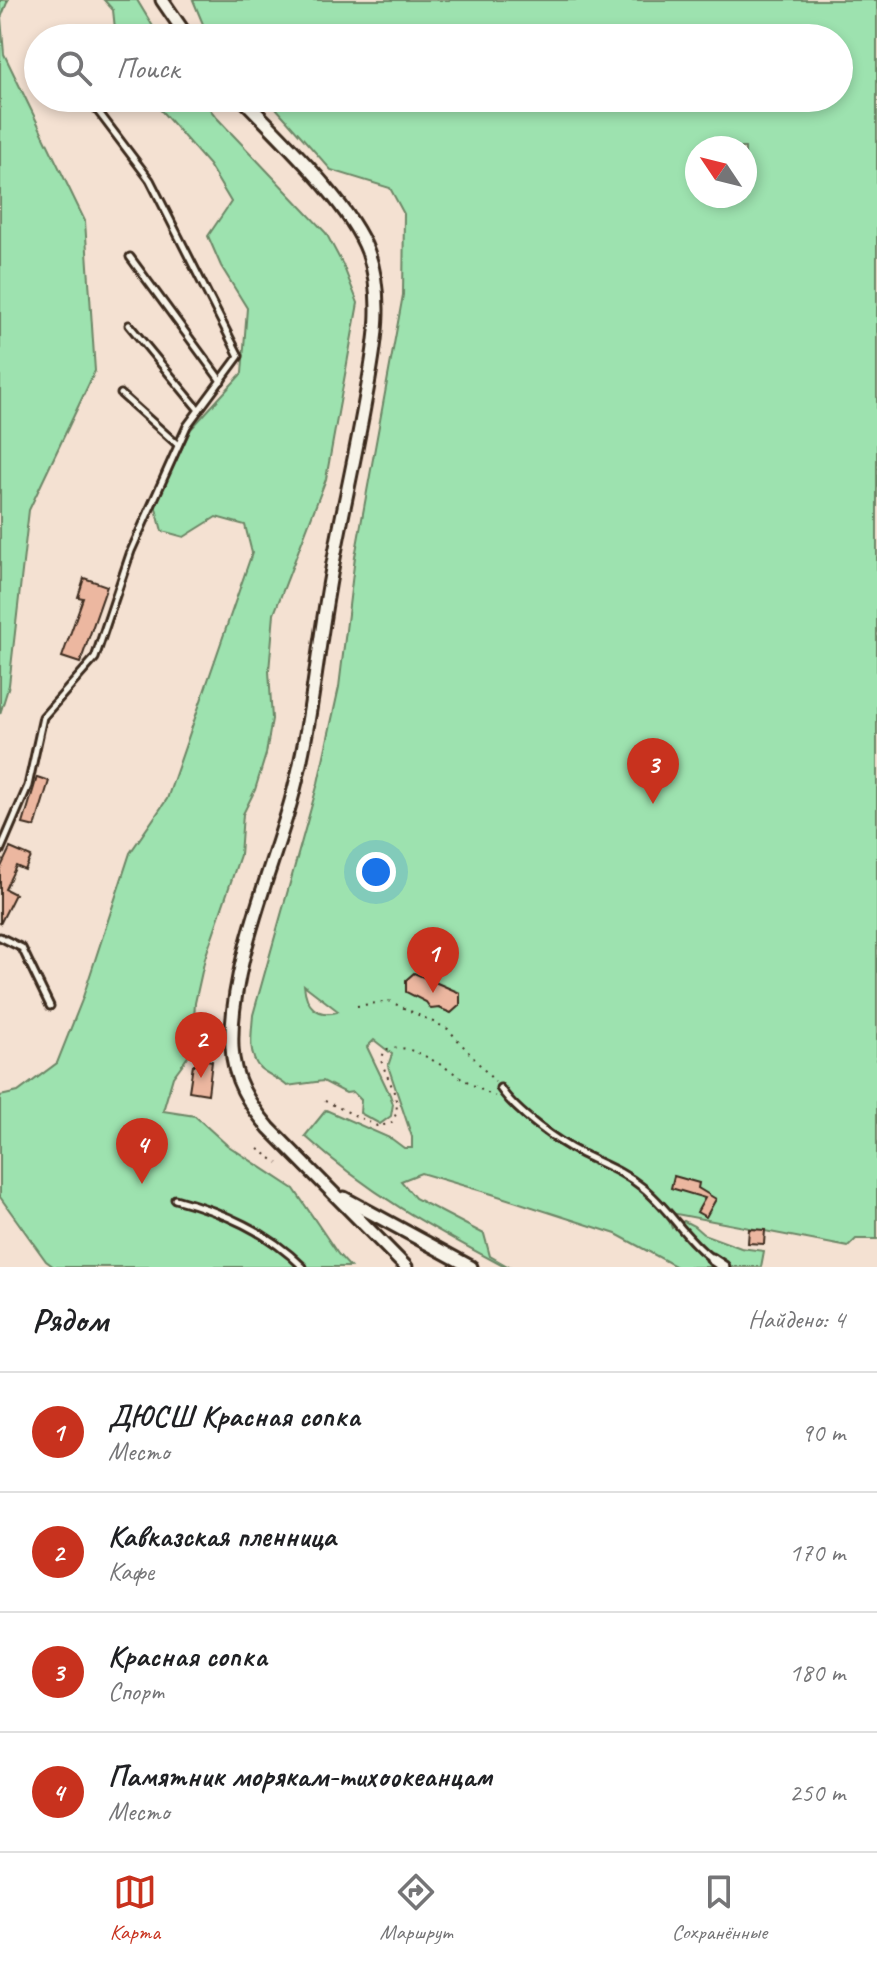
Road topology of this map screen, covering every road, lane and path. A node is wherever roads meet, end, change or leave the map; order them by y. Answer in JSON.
{"nodes":[{"id":1,"x":162,"y":0,"type":"edge"},
{"id":2,"x":178,"y":24,"type":"edge"},
{"id":3,"x":99,"y":112,"type":"edge"},
{"id":4,"x":255,"y":112,"type":"edge"},
{"id":5,"x":130,"y":257,"type":"dead end"},
{"id":6,"x":129,"y":325,"type":"dead end"},
{"id":7,"x":221,"y":381,"type":"junction"},
{"id":8,"x":121,"y":394,"type":"dead end"},
{"id":9,"x":199,"y":410,"type":"junction"},
{"id":10,"x":178,"y":445,"type":"junction"},
{"id":11,"x":0,"y":851,"type":"edge"},
{"id":12,"x":0,"y":937,"type":"edge"},
{"id":13,"x":50,"y":1006,"type":"dead end"},
{"id":14,"x":357,"y":1006,"type":"dead end"},
{"id":15,"x":500,"y":1088,"type":"junction"},
{"id":16,"x":325,"y":1101,"type":"dead end"},
{"id":17,"x":258,"y":1149,"type":"dead end"},
{"id":18,"x":278,"y":1163,"type":"dead end"},
{"id":19,"x":323,"y":1184,"type":"junction"},
{"id":20,"x":175,"y":1199,"type":"dead end"},
{"id":21,"x":712,"y":1259,"type":"joint"},
{"id":22,"x":303,"y":1267,"type":"edge"},
{"id":23,"x":406,"y":1267,"type":"edge"},
{"id":24,"x":471,"y":1267,"type":"edge"},
{"id":25,"x":724,"y":1267,"type":"edge"}],
"edges":[{"from":1,"to":2,"type":"street"},
{"from":3,"to":7,"type":"lane"},
{"from":4,"to":19,"type":"street"},
{"from":5,"to":7,"type":"lane"},
{"from":6,"to":9,"type":"lane"},
{"from":7,"to":9,"type":"lane"},
{"from":8,"to":10,"type":"lane"},
{"from":9,"to":10,"type":"lane"},
{"from":10,"to":11,"type":"lane"},
{"from":12,"to":13,"type":"lane"},
{"from":14,"to":15,"type":"path"},
{"from":15,"to":16,"type":"path"},
{"from":15,"to":21,"type":"lane"},
{"from":17,"to":18,"type":"path"},
{"from":19,"to":23,"type":"street"},
{"from":19,"to":24,"type":"street"},
{"from":20,"to":22,"type":"lane"},
{"from":21,"to":25,"type":"street"}]}
